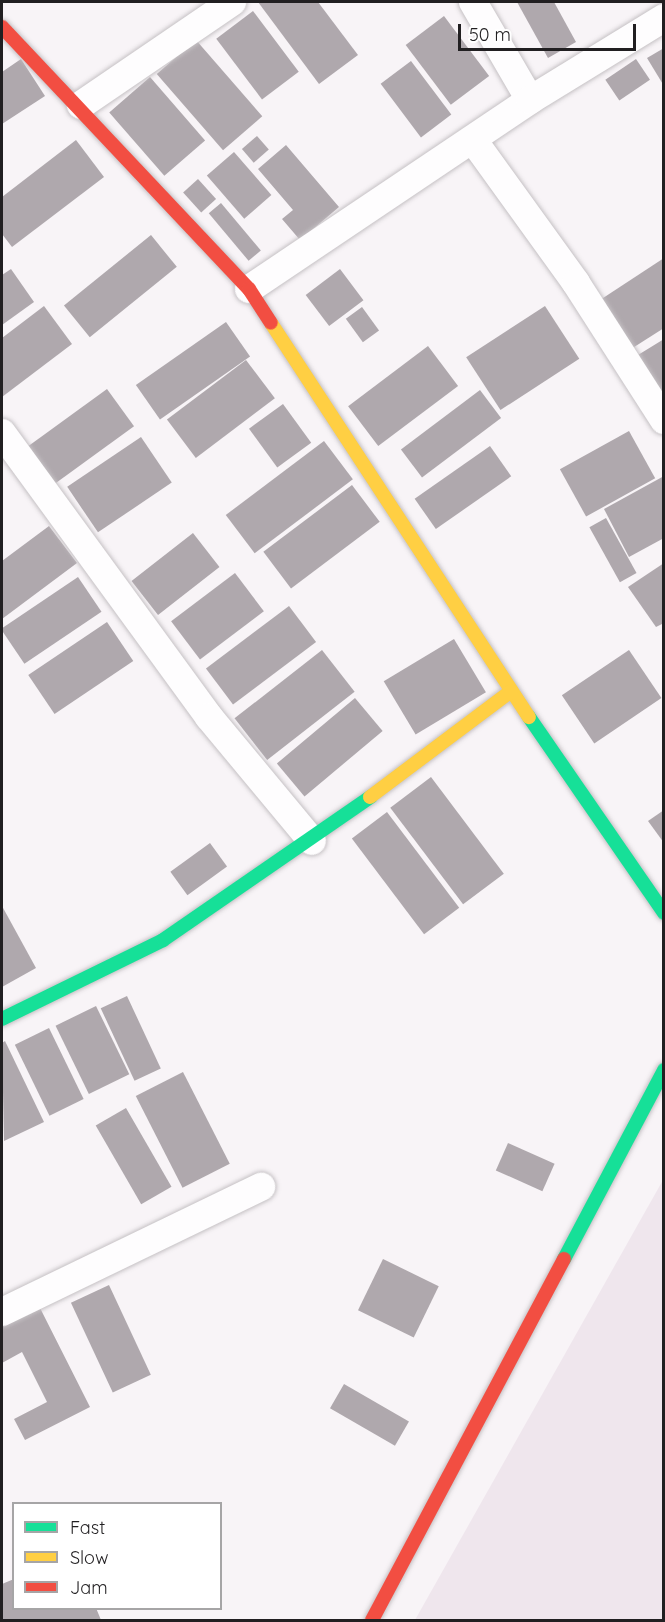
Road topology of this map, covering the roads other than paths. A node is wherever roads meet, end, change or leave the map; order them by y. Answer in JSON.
{"nodes":[{"id":1,"x":232,"y":2,"type":"edge"},
{"id":2,"x":473,"y":2,"type":"edge"},
{"id":3,"x":655,"y":2,"type":"edge"},
{"id":4,"x":663,"y":18,"type":"edge"},
{"id":5,"x":2,"y":27,"type":"edge"},
{"id":6,"x":530,"y":100,"type":"junction"},
{"id":7,"x":81,"y":105,"type":"junction"},
{"id":8,"x":473,"y":140,"type":"junction"},
{"id":9,"x":249,"y":289,"type":"junction"},
{"id":10,"x":663,"y":420,"type":"edge"},
{"id":11,"x":2,"y":433,"type":"edge"},
{"id":12,"x":511,"y":691,"type":"junction"},
{"id":13,"x":312,"y":841,"type":"junction"},
{"id":14,"x":663,"y":913,"type":"edge"},
{"id":15,"x":2,"y":1019,"type":"edge"},
{"id":16,"x":663,"y":1070,"type":"edge"},
{"id":17,"x":261,"y":1187,"type":"dead end"},
{"id":18,"x":2,"y":1312,"type":"edge"},
{"id":19,"x":372,"y":1620,"type":"edge"}],
"edges":[{"from":1,"to":7,"type":"street"},
{"from":2,"to":6,"type":"street"},
{"from":3,"to":4,"type":"street"},
{"from":4,"to":6,"type":"street"},
{"from":5,"to":7,"type":"street"},
{"from":6,"to":8,"type":"street"},
{"from":7,"to":9,"type":"street"},
{"from":8,"to":9,"type":"street"},
{"from":8,"to":10,"type":"street"},
{"from":9,"to":12,"type":"street"},
{"from":11,"to":13,"type":"street"},
{"from":12,"to":13,"type":"street"},
{"from":12,"to":14,"type":"street"},
{"from":13,"to":15,"type":"street"},
{"from":16,"to":19,"type":"street"},
{"from":17,"to":18,"type":"street"}]}
